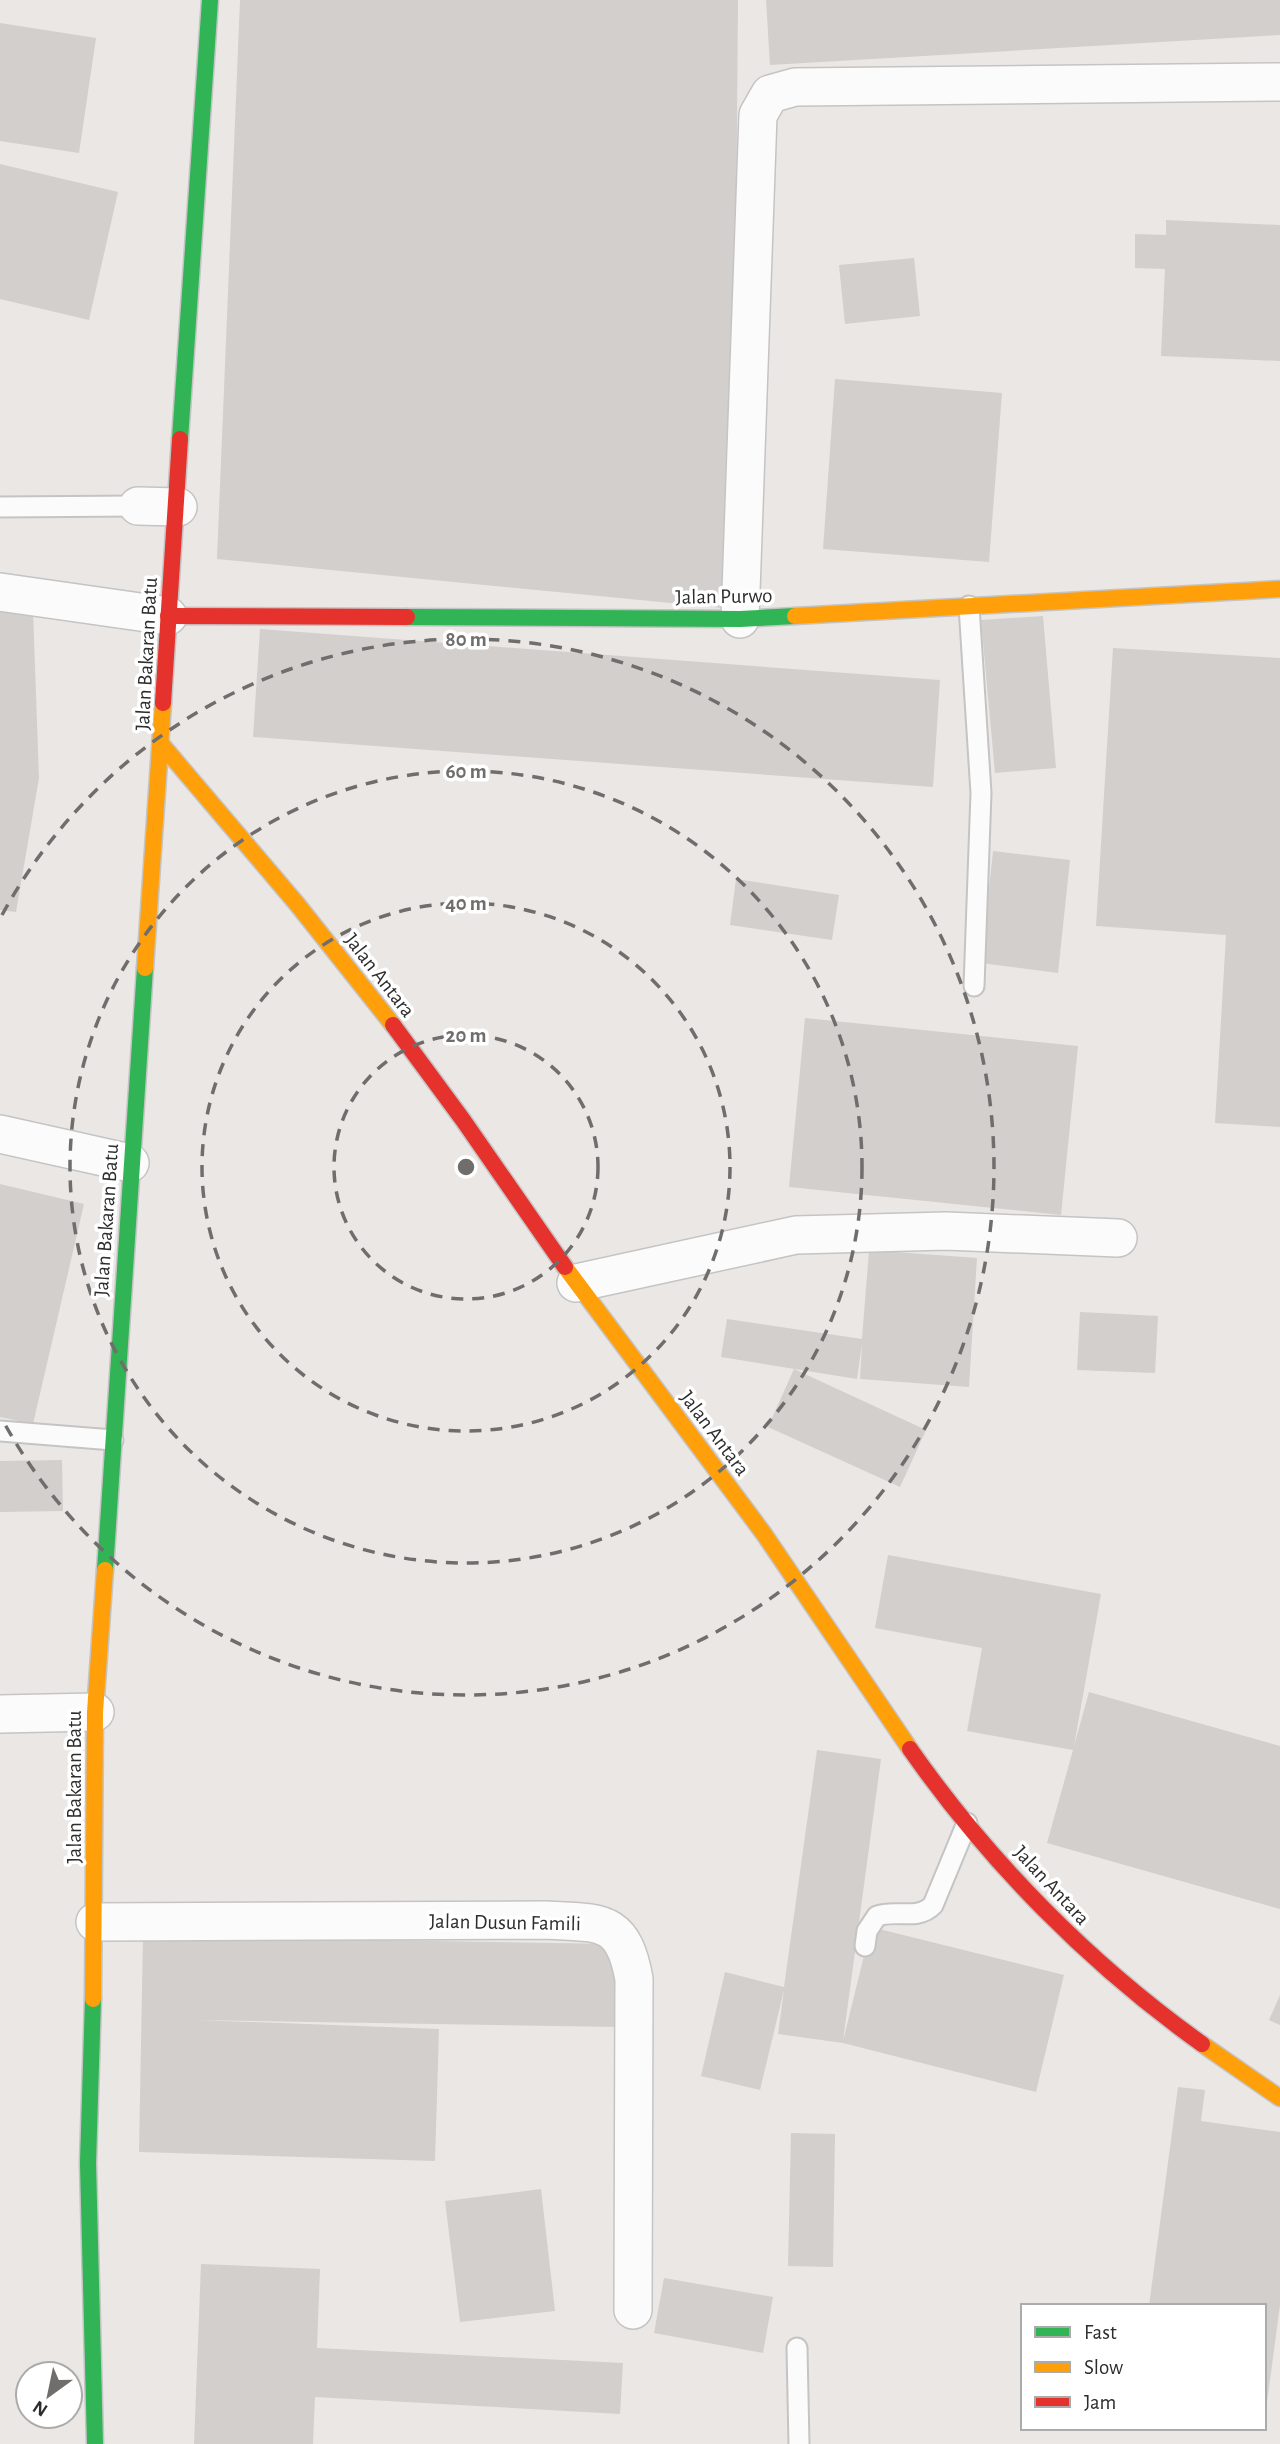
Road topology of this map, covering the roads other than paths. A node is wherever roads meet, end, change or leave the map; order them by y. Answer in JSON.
{"nodes":[{"id":1,"x":210,"y":0,"type":"edge"},
{"id":2,"x":1280,"y":82,"type":"edge"},
{"id":3,"x":138,"y":506,"type":"joint"},
{"id":4,"x":0,"y":507,"type":"edge"},
{"id":5,"x":178,"y":508,"type":"junction"},
{"id":6,"x":1280,"y":589,"type":"edge"},
{"id":7,"x":0,"y":592,"type":"edge"},
{"id":8,"x":969,"y":606,"type":"junction"},
{"id":9,"x":168,"y":616,"type":"junction"},
{"id":10,"x":740,"y":619,"type":"junction"},
{"id":11,"x":162,"y":745,"type":"junction"},
{"id":12,"x":974,"y":986,"type":"dead end"},
{"id":13,"x":0,"y":1134,"type":"edge"},
{"id":14,"x":130,"y":1163,"type":"junction"},
{"id":15,"x":1118,"y":1238,"type":"dead end"},
{"id":16,"x":576,"y":1283,"type":"junction"},
{"id":17,"x":0,"y":1430,"type":"edge"},
{"id":18,"x":113,"y":1440,"type":"junction"},
{"id":19,"x":95,"y":1712,"type":"junction"},
{"id":20,"x":0,"y":1714,"type":"edge"},
{"id":21,"x":967,"y":1824,"type":"junction"},
{"id":22,"x":95,"y":1922,"type":"junction"},
{"id":23,"x":865,"y":1946,"type":"dead end"},
{"id":24,"x":1280,"y":2098,"type":"edge"},
{"id":25,"x":633,"y":2310,"type":"dead end"},
{"id":26,"x":797,"y":2348,"type":"dead end"},
{"id":27,"x":95,"y":2444,"type":"edge"},
{"id":28,"x":799,"y":2444,"type":"edge"}],
"edges":[{"from":1,"to":5,"type":"main road","name":"Jalan Bakaran Batu"},
{"from":2,"to":10,"type":"street"},
{"from":3,"to":4,"type":"lane"},
{"from":3,"to":5,"type":"street"},
{"from":5,"to":9,"type":"main road","name":"Jalan Bakaran Batu"},
{"from":6,"to":8,"type":"main road","name":"Jalan Purwo"},
{"from":7,"to":9,"type":"street"},
{"from":8,"to":10,"type":"main road","name":"Jalan Purwo"},
{"from":8,"to":12,"type":"lane"},
{"from":9,"to":10,"type":"main road","name":"Jalan Purwo"},
{"from":9,"to":11,"type":"main road","name":"Jalan Bakaran Batu"},
{"from":11,"to":14,"type":"main road","name":"Jalan Bakaran Batu"},
{"from":11,"to":16,"type":"main road","name":"Jalan Antara"},
{"from":13,"to":14,"type":"street"},
{"from":14,"to":18,"type":"main road","name":"Jalan Bakaran Batu"},
{"from":15,"to":16,"type":"street"},
{"from":16,"to":21,"type":"main road","name":"Jalan Antara"},
{"from":17,"to":18,"type":"lane"},
{"from":18,"to":19,"type":"main road","name":"Jalan Bakaran Batu"},
{"from":19,"to":20,"type":"street"},
{"from":19,"to":22,"type":"main road","name":"Jalan Bakaran Batu"},
{"from":21,"to":23,"type":"lane"},
{"from":21,"to":24,"type":"main road","name":"Jalan Antara"},
{"from":22,"to":25,"type":"street","name":"Jalan Dusun Famili"},
{"from":22,"to":27,"type":"main road","name":"Jalan Bakaran Batu"},
{"from":26,"to":28,"type":"lane"}]}
